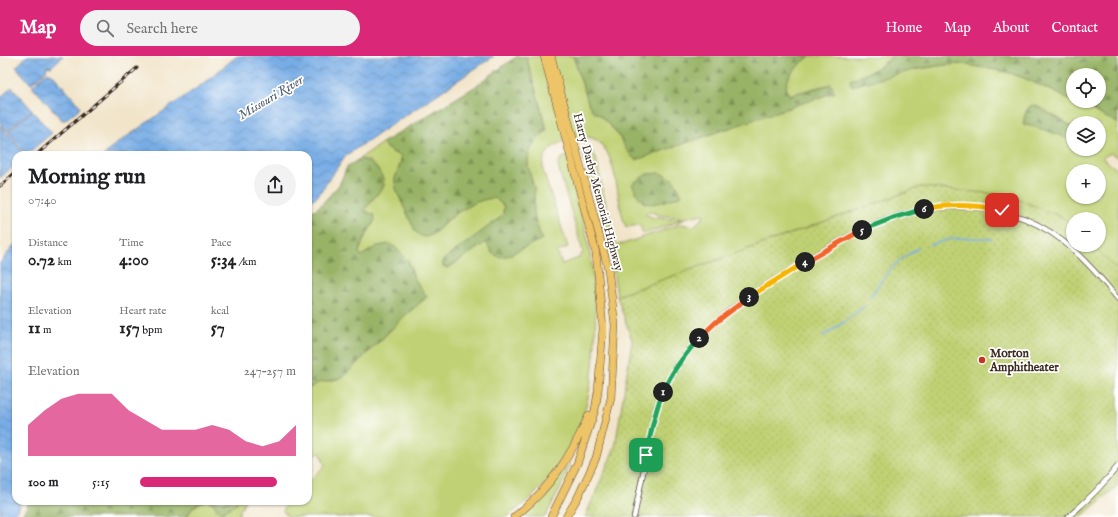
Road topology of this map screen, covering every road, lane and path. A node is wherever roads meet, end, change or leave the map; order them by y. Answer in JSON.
{"nodes":[{"id":1,"x":544,"y":56,"type":"edge"},
{"id":2,"x":551,"y":56,"type":"edge"},
{"id":3,"x":574,"y":158,"type":"junction"},
{"id":4,"x":1118,"y":299,"type":"edge"},
{"id":5,"x":598,"y":392,"type":"junction"},
{"id":6,"x":1118,"y":466,"type":"edge"},
{"id":7,"x":578,"y":497,"type":"junction"},
{"id":8,"x":514,"y":517,"type":"edge"},
{"id":9,"x":551,"y":517,"type":"edge"},
{"id":10,"x":566,"y":517,"type":"edge"},
{"id":11,"x":571,"y":517,"type":"edge"},
{"id":12,"x":634,"y":517,"type":"edge"},
{"id":13,"x":1068,"y":517,"type":"edge"}],
"edges":[{"from":1,"to":3,"type":"highway","name":"Harry Darby Memorial Highway"},
{"from":2,"to":3,"type":"highway","name":"Harry Darby Memorial Highway"},
{"from":3,"to":5,"type":"highway","name":"Harry Darby Memorial Highway"},
{"from":3,"to":7,"type":"highway","name":"Harry Darby Memorial Highway"},
{"from":4,"to":12,"type":"street"},
{"from":5,"to":8,"type":"highway"},
{"from":5,"to":9,"type":"highway","name":"Harry Darby Memorial Highway"},
{"from":6,"to":13,"type":"street"},
{"from":7,"to":10,"type":"highway","name":"Harry Darby Memorial Highway"},
{"from":7,"to":11,"type":"highway"}]}
